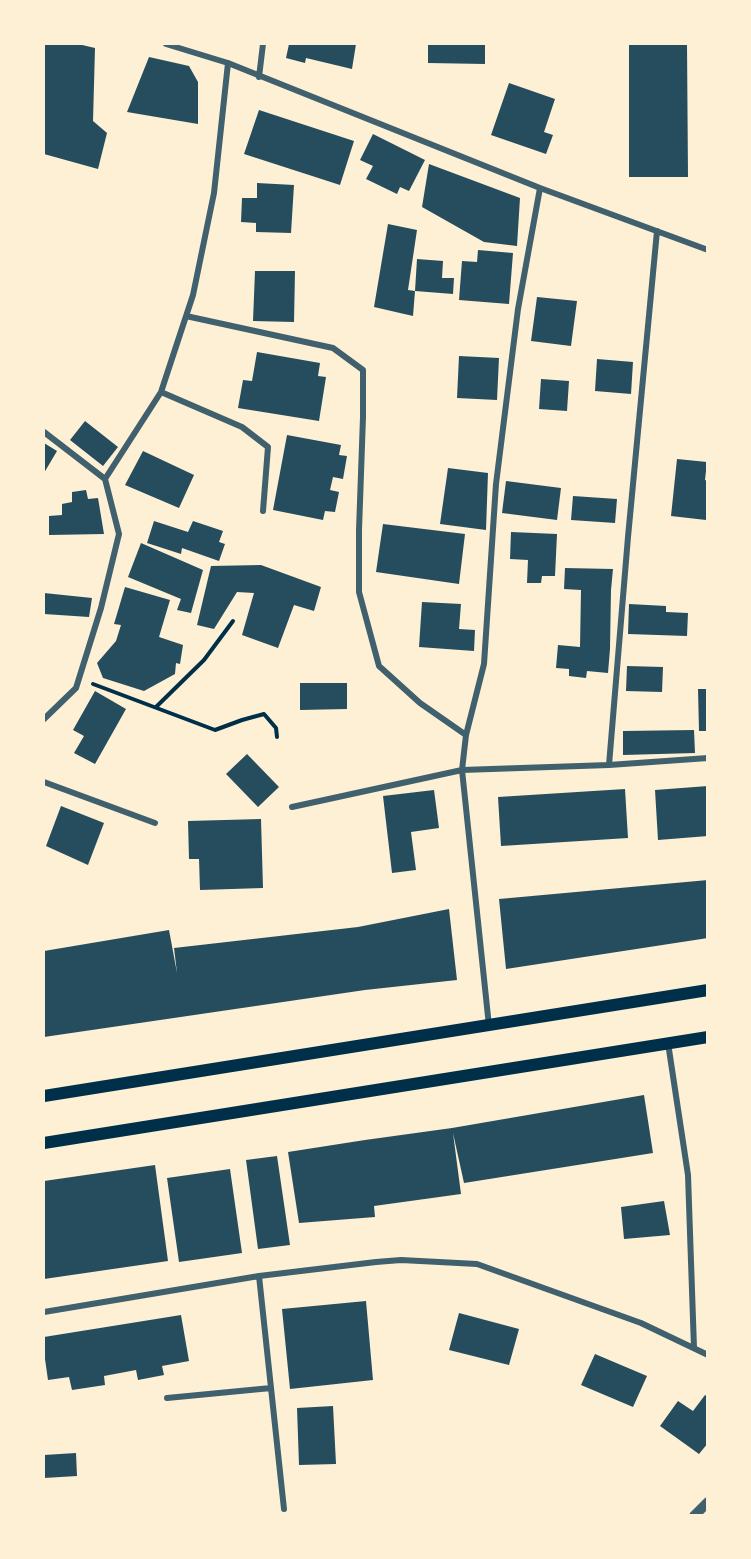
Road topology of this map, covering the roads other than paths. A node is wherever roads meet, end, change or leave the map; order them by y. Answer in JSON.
{"nodes":[{"id":1,"x":166,"y":44,"type":"edge"},
{"id":2,"x":263,"y":44,"type":"edge"},
{"id":3,"x":228,"y":63,"type":"junction"},
{"id":4,"x":259,"y":77,"type":"junction"},
{"id":5,"x":540,"y":188,"type":"junction"},
{"id":6,"x":657,"y":231,"type":"junction"},
{"id":7,"x":708,"y":250,"type":"edge"},
{"id":8,"x":186,"y":316,"type":"junction"},
{"id":9,"x":161,"y":392,"type":"junction"},
{"id":10,"x":44,"y":432,"type":"edge"},
{"id":11,"x":105,"y":479,"type":"junction"},
{"id":12,"x":263,"y":512,"type":"dead end"},
{"id":13,"x":44,"y":719,"type":"edge"},
{"id":14,"x":466,"y":735,"type":"junction"},
{"id":15,"x":708,"y":758,"type":"edge"},
{"id":16,"x":609,"y":765,"type":"junction"},
{"id":17,"x":462,"y":770,"type":"junction"},
{"id":18,"x":44,"y":782,"type":"edge"},
{"id":19,"x":292,"y":807,"type":"dead end"},
{"id":20,"x":155,"y":823,"type":"dead end"},
{"id":21,"x":708,"y":990,"type":"edge"},
{"id":22,"x":489,"y":1026,"type":"junction"},
{"id":23,"x":708,"y":1037,"type":"edge"},
{"id":24,"x":668,"y":1043,"type":"junction"},
{"id":25,"x":44,"y":1096,"type":"edge"},
{"id":26,"x":44,"y":1143,"type":"edge"},
{"id":27,"x":259,"y":1276,"type":"junction"},
{"id":28,"x":44,"y":1312,"type":"edge"},
{"id":29,"x":694,"y":1348,"type":"junction"},
{"id":30,"x":708,"y":1355,"type":"edge"},
{"id":31,"x":271,"y":1388,"type":"junction"},
{"id":32,"x":167,"y":1398,"type":"dead end"},
{"id":33,"x":284,"y":1509,"type":"dead end"}],
"edges":[{"from":1,"to":3,"type":"street"},
{"from":2,"to":4,"type":"street"},
{"from":3,"to":4,"type":"street"},
{"from":3,"to":8,"type":"street"},
{"from":4,"to":5,"type":"street"},
{"from":5,"to":6,"type":"street"},
{"from":5,"to":14,"type":"street"},
{"from":6,"to":7,"type":"street"},
{"from":6,"to":16,"type":"street"},
{"from":8,"to":9,"type":"street"},
{"from":8,"to":14,"type":"street"},
{"from":9,"to":11,"type":"street"},
{"from":9,"to":12,"type":"street"},
{"from":10,"to":11,"type":"street"},
{"from":11,"to":13,"type":"street"},
{"from":14,"to":17,"type":"street"},
{"from":15,"to":16,"type":"street"},
{"from":16,"to":17,"type":"street"},
{"from":17,"to":19,"type":"street"},
{"from":17,"to":22,"type":"street"},
{"from":18,"to":20,"type":"street"},
{"from":21,"to":22,"type":"main road"},
{"from":22,"to":25,"type":"main road"},
{"from":23,"to":24,"type":"main road"},
{"from":24,"to":26,"type":"main road"},
{"from":24,"to":29,"type":"street"},
{"from":27,"to":28,"type":"street"},
{"from":27,"to":29,"type":"street"},
{"from":27,"to":31,"type":"street"},
{"from":29,"to":30,"type":"street"},
{"from":31,"to":32,"type":"street"},
{"from":31,"to":33,"type":"street"}]}
